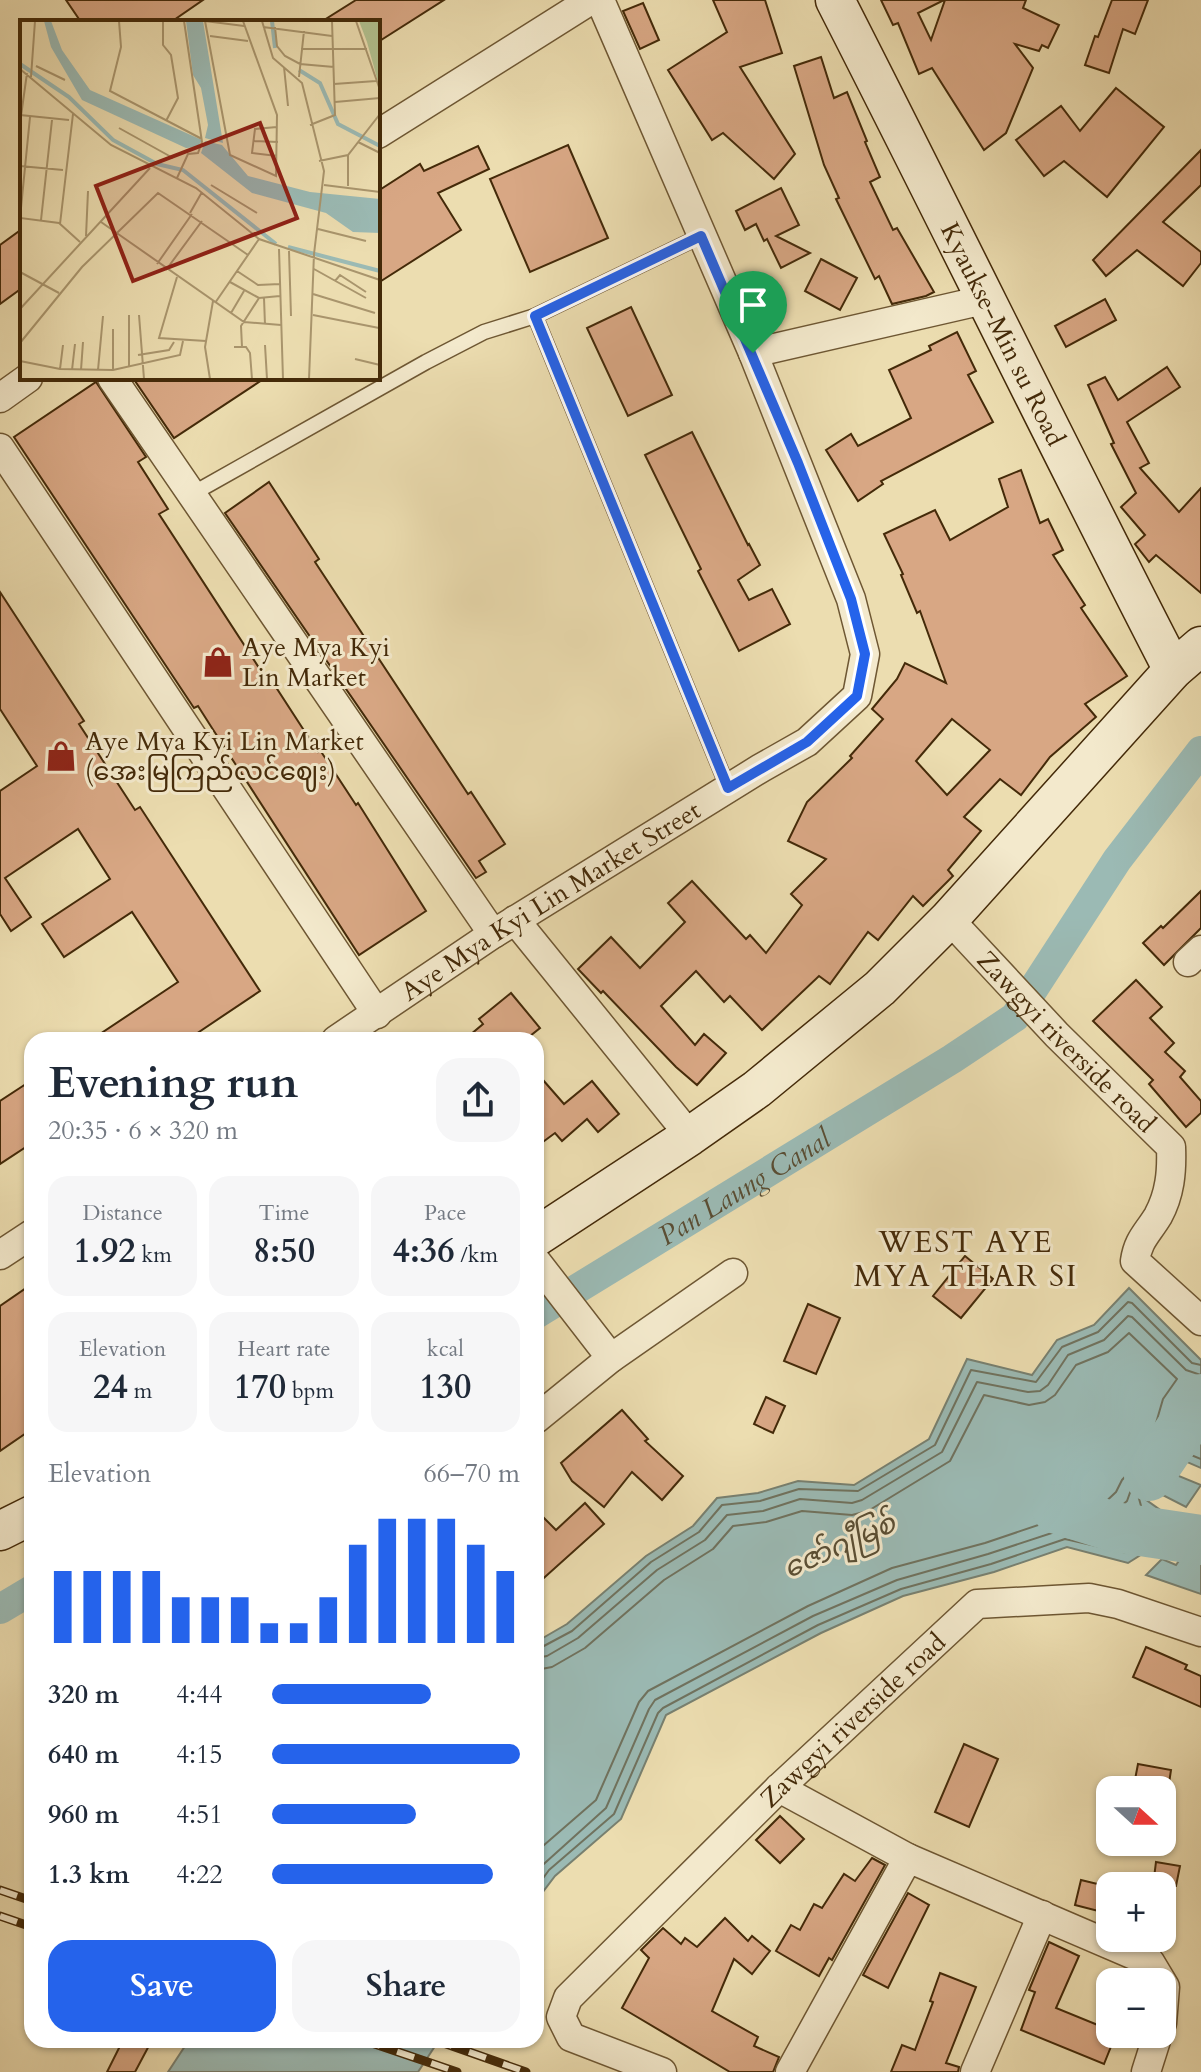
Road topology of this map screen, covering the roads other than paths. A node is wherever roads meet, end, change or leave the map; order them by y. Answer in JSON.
{"nodes":[{"id":1,"x":591,"y":0,"type":"edge"},
{"id":2,"x":600,"y":0,"type":"edge"},
{"id":3,"x":835,"y":0,"type":"edge"},
{"id":4,"x":380,"y":133,"type":"edge"},
{"id":5,"x":701,"y":236,"type":"junction"},
{"id":6,"x":988,"y":299,"type":"junction"},
{"id":7,"x":535,"y":316,"type":"junction"},
{"id":8,"x":753,"y":353,"type":"junction"},
{"id":9,"x":25,"y":380,"type":"edge"},
{"id":10,"x":113,"y":380,"type":"edge"},
{"id":11,"x":0,"y":398,"type":"edge"},
{"id":12,"x":0,"y":448,"type":"edge"},
{"id":13,"x":192,"y":494,"type":"junction"},
{"id":14,"x":1187,"y":658,"type":"edge"},
{"id":15,"x":728,"y":788,"type":"junction"},
{"id":16,"x":949,"y":919,"type":"junction"},
{"id":17,"x":504,"y":927,"type":"junction"},
{"id":18,"x":377,"y":1014,"type":"junction"},
{"id":19,"x":349,"y":1032,"type":"edge"},
{"id":20,"x":690,"y":1136,"type":"junction"},
{"id":21,"x":544,"y":1232,"type":"edge"},
{"id":22,"x":24,"y":1239,"type":"edge"},
{"id":23,"x":0,"y":1255,"type":"edge"},
{"id":24,"x":544,"y":1273,"type":"edge"},
{"id":25,"x":733,"y":1273,"type":"dead end"},
{"id":26,"x":1201,"y":1321,"type":"edge"},
{"id":27,"x":611,"y":1358,"type":"junction"},
{"id":28,"x":544,"y":1412,"type":"edge"},
{"id":29,"x":24,"y":1519,"type":"edge"},
{"id":30,"x":0,"y":1531,"type":"edge"},
{"id":31,"x":1201,"y":1632,"type":"edge"},
{"id":32,"x":779,"y":1788,"type":"junction"},
{"id":33,"x":908,"y":1858,"type":"junction"},
{"id":34,"x":1042,"y":1915,"type":"junction"},
{"id":35,"x":1154,"y":1968,"type":"edge"},
{"id":36,"x":1154,"y":2048,"type":"edge"},
{"id":37,"x":662,"y":2072,"type":"edge"},
{"id":38,"x":790,"y":2072,"type":"edge"},
{"id":39,"x":975,"y":2072,"type":"edge"},
{"id":40,"x":1146,"y":2072,"type":"edge"}],
"edges":[{"from":1,"to":4,"type":"street"},
{"from":2,"to":5,"type":"street","name":"Aye Mya Kyi Lin Market Street"},
{"from":3,"to":6,"type":"street","name":"Kyaukse-Min su Road"},
{"from":5,"to":7,"type":"lane"},
{"from":5,"to":8,"type":"street","name":"Aye Mya Kyi Lin Market Street"},
{"from":6,"to":8,"type":"street"},
{"from":6,"to":14,"type":"street","name":"Kyaukse-Min su Road"},
{"from":7,"to":13,"type":"lane"},
{"from":7,"to":15,"type":"lane"},
{"from":8,"to":15,"type":"street","name":"Aye Mya Kyi Lin Market Street"},
{"from":9,"to":11,"type":"street"},
{"from":10,"to":13,"type":"street"},
{"from":12,"to":18,"type":"street"},
{"from":13,"to":17,"type":"street"},
{"from":14,"to":16,"type":"street"},
{"from":15,"to":17,"type":"street","name":"Aye Mya Kyi Lin Market Street"},
{"from":16,"to":20,"type":"street"},
{"from":16,"to":26,"type":"street","name":"Zawgyi riverside road"},
{"from":17,"to":18,"type":"street","name":"Aye Mya Kyi Lin Market Street"},
{"from":17,"to":20,"type":"street"},
{"from":18,"to":19,"type":"street","name":"Aye Mya Kyi Lin Market Street"},
{"from":20,"to":21,"type":"street"},
{"from":22,"to":23,"type":"street"},
{"from":24,"to":27,"type":"street"},
{"from":25,"to":27,"type":"street"},
{"from":27,"to":28,"type":"street"},
{"from":29,"to":30,"type":"street"},
{"from":31,"to":32,"type":"street","name":"Zawgyi riverside road"},
{"from":32,"to":33,"type":"street"},
{"from":32,"to":37,"type":"street","name":"Zawgyi riverside road"},
{"from":33,"to":34,"type":"street"},
{"from":33,"to":38,"type":"street"},
{"from":34,"to":35,"type":"street"},
{"from":34,"to":39,"type":"street"},
{"from":36,"to":40,"type":"street"}]}
